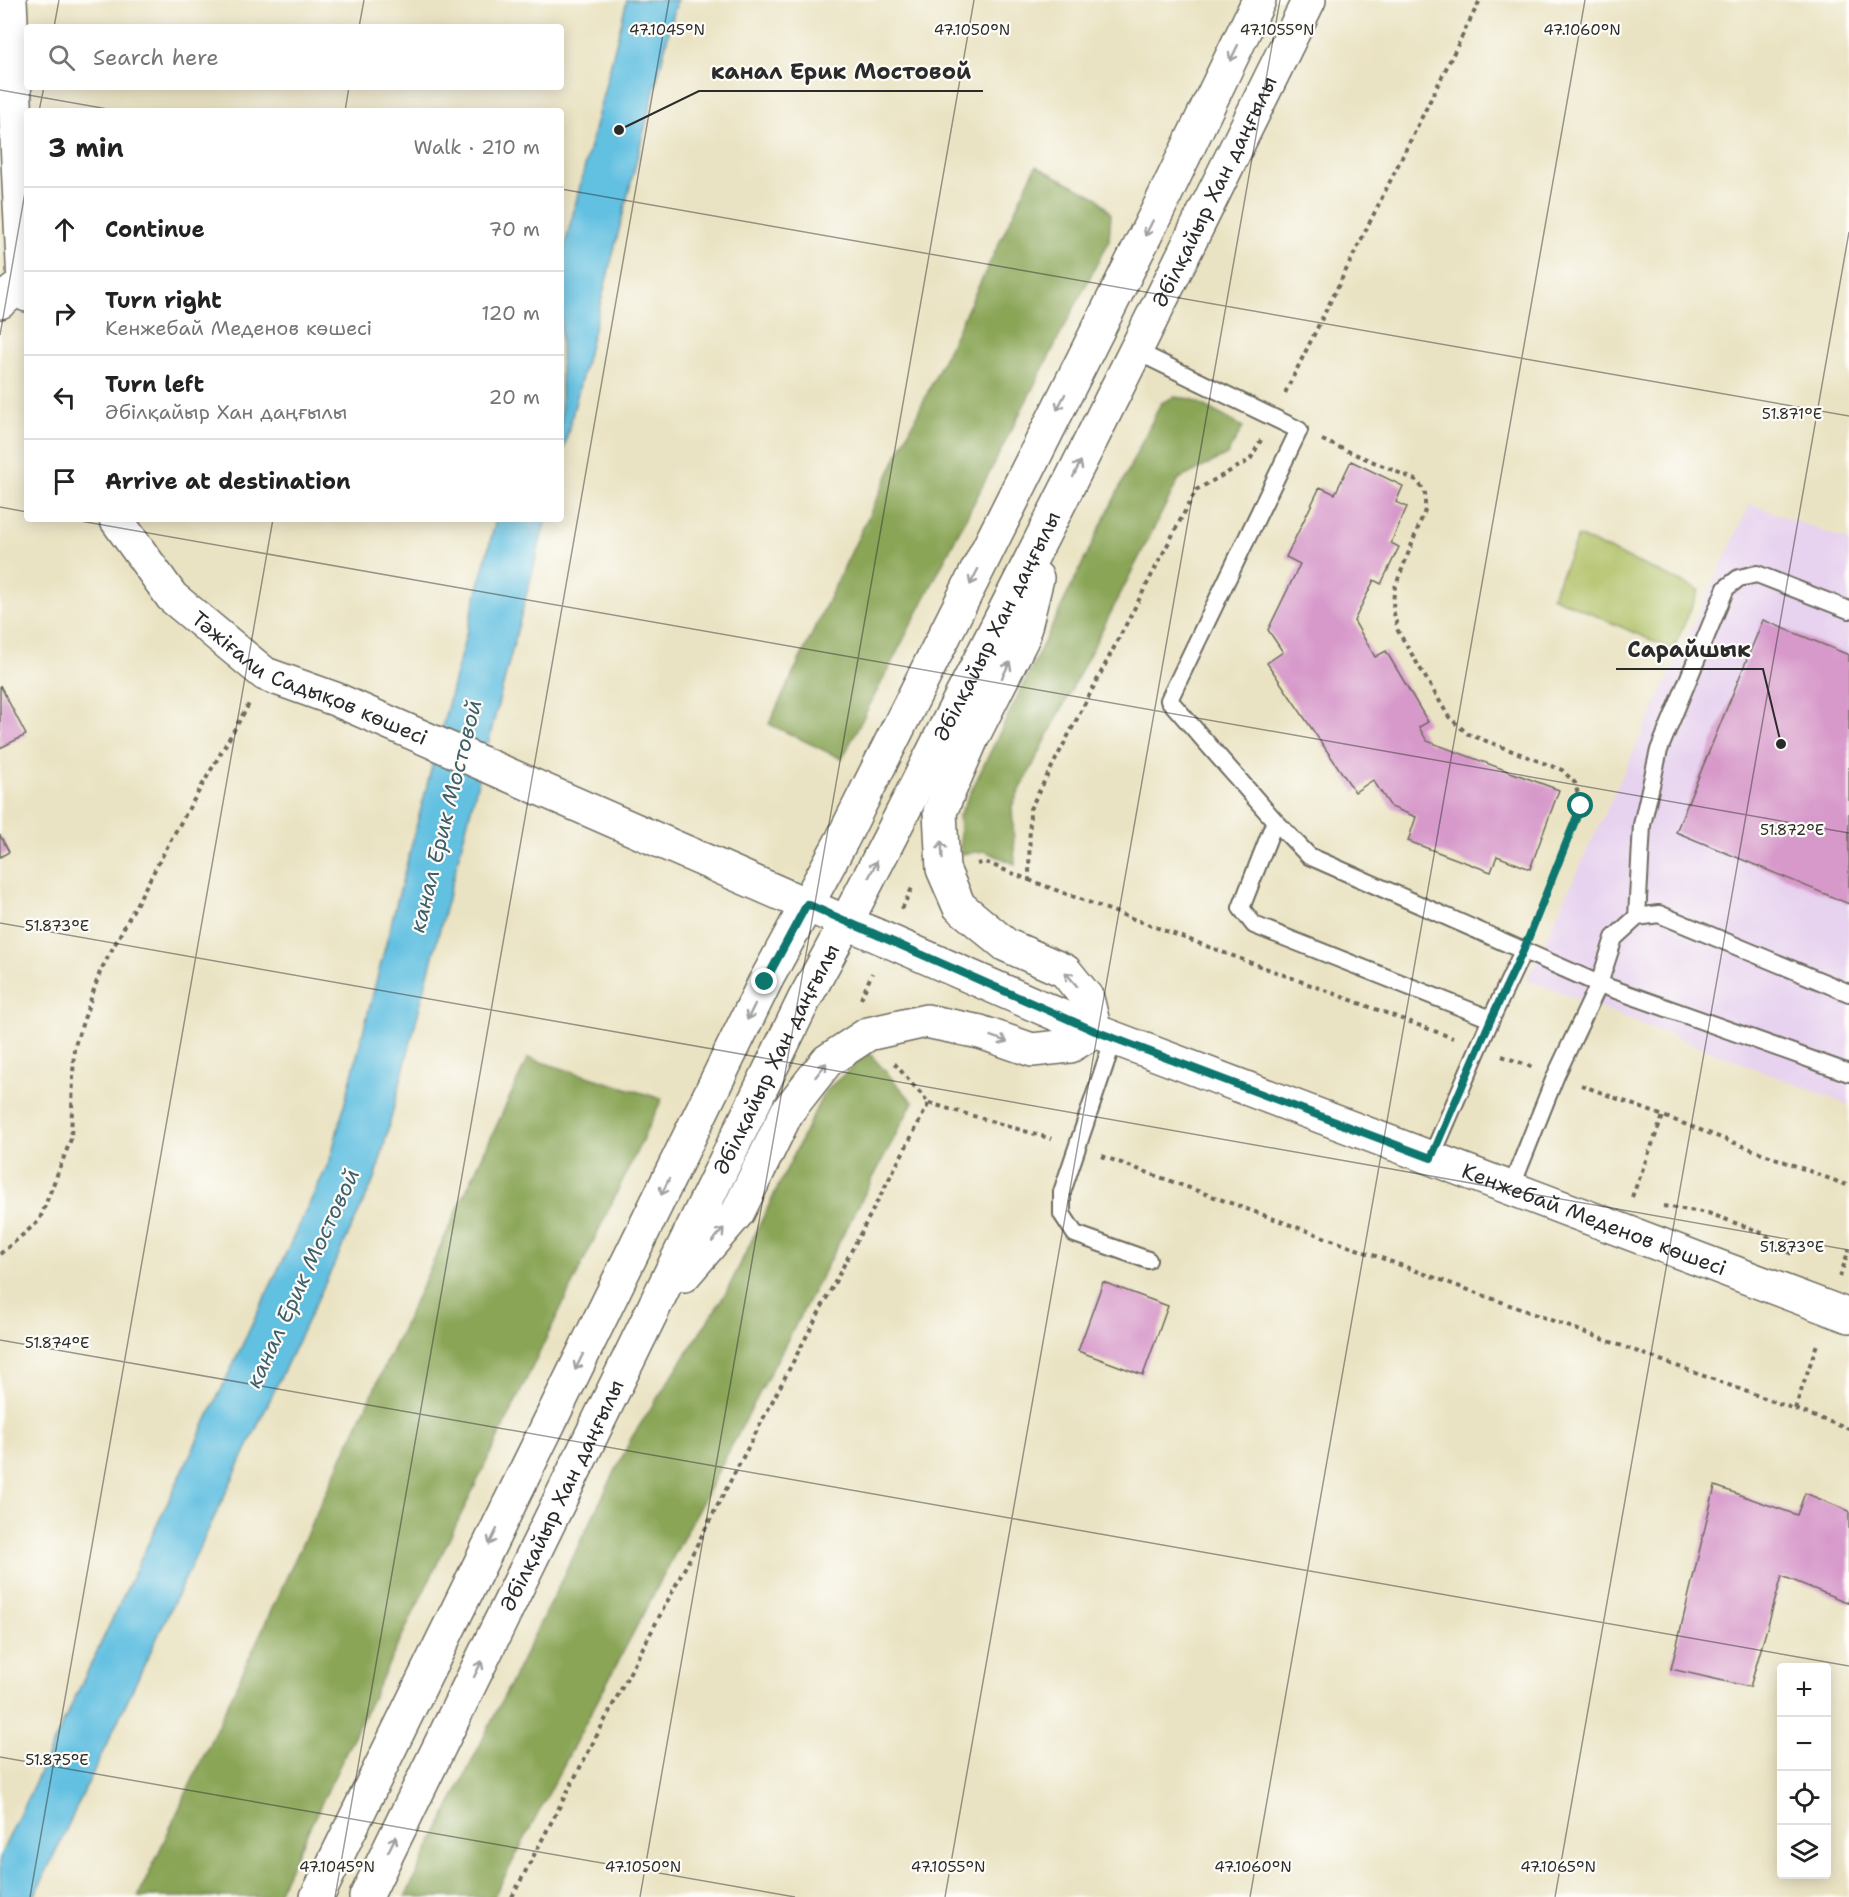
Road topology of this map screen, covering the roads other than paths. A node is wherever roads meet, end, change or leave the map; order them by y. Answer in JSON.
{"nodes":[{"id":1,"x":10,"y":0,"type":"edge"},
{"id":2,"x":1259,"y":0,"type":"edge"},
{"id":3,"x":1309,"y":0,"type":"edge"},
{"id":4,"x":17,"y":294,"type":"edge"},
{"id":5,"x":1136,"y":351,"type":"junction"},
{"id":6,"x":1052,"y":521,"type":"junction"},
{"id":7,"x":118,"y":522,"type":"edge"},
{"id":8,"x":1849,"y":610,"type":"edge"},
{"id":9,"x":1275,"y":821,"type":"junction"},
{"id":10,"x":807,"y":904,"type":"junction"},
{"id":11,"x":1637,"y":917,"type":"junction"},
{"id":12,"x":848,"y":922,"type":"junction"},
{"id":13,"x":1524,"y":949,"type":"junction"},
{"id":14,"x":1599,"y":984,"type":"junction"},
{"id":15,"x":1849,"y":993,"type":"edge"},
{"id":16,"x":1491,"y":1019,"type":"junction"},
{"id":17,"x":1105,"y":1034,"type":"junction"},
{"id":18,"x":1849,"y":1073,"type":"edge"},
{"id":19,"x":1431,"y":1158,"type":"junction"},
{"id":20,"x":1511,"y":1188,"type":"junction"},
{"id":21,"x":1148,"y":1260,"type":"dead end"},
{"id":22,"x":653,"y":1311,"type":"junction"},
{"id":23,"x":1849,"y":1316,"type":"edge"},
{"id":24,"x":317,"y":1897,"type":"edge"},
{"id":25,"x":366,"y":1897,"type":"edge"}],
"edges":[{"from":1,"to":4,"type":"main road"},
{"from":2,"to":10,"type":"main road","name":"Әбілқайыр Хан даңғылы","one_way":true},
{"from":3,"to":5,"type":"main road","name":"Әбілқайыр Хан даңғылы"},
{"from":6,"to":5,"type":"main road","name":"Әбілқайыр Хан даңғылы","one_way":true},
{"from":5,"to":9,"type":"lane"},
{"from":12,"to":6,"type":"main road","name":"Әбілқайыр Хан даңғылы","one_way":true},
{"from":17,"to":6,"type":"main road","one_way":true},
{"from":7,"to":10,"type":"main road","name":"Тәжіғали Садықов көшесі"},
{"from":8,"to":11,"type":"lane"},
{"from":9,"to":13,"type":"lane"},
{"from":9,"to":16,"type":"lane"},
{"from":10,"to":12,"type":"main road","name":"Кенжебай Меденов көшесі"},
{"from":10,"to":24,"type":"main road","name":"Әбілқайыр Хан даңғылы","one_way":true},
{"from":11,"to":14,"type":"lane"},
{"from":11,"to":15,"type":"lane"},
{"from":12,"to":17,"type":"main road","name":"Кенжебай Меденов көшесі"},
{"from":12,"to":22,"type":"main road","name":"Әбілқайыр Хан даңғылы"},
{"from":13,"to":14,"type":"lane"},
{"from":13,"to":16,"type":"lane"},
{"from":14,"to":18,"type":"lane"},
{"from":14,"to":20,"type":"lane"},
{"from":16,"to":19,"type":"lane"},
{"from":17,"to":19,"type":"main road","name":"Кенжебай Меденов көшесі"},
{"from":17,"to":21,"type":"lane"},
{"from":22,"to":17,"type":"main road","one_way":true},
{"from":19,"to":20,"type":"main road","name":"Кенжебай Меденов көшесі"},
{"from":20,"to":23,"type":"main road","name":"Кенжебай Меденов көшесі"},
{"from":25,"to":22,"type":"main road","name":"Әбілқайыр Хан даңғылы","one_way":true}]}
